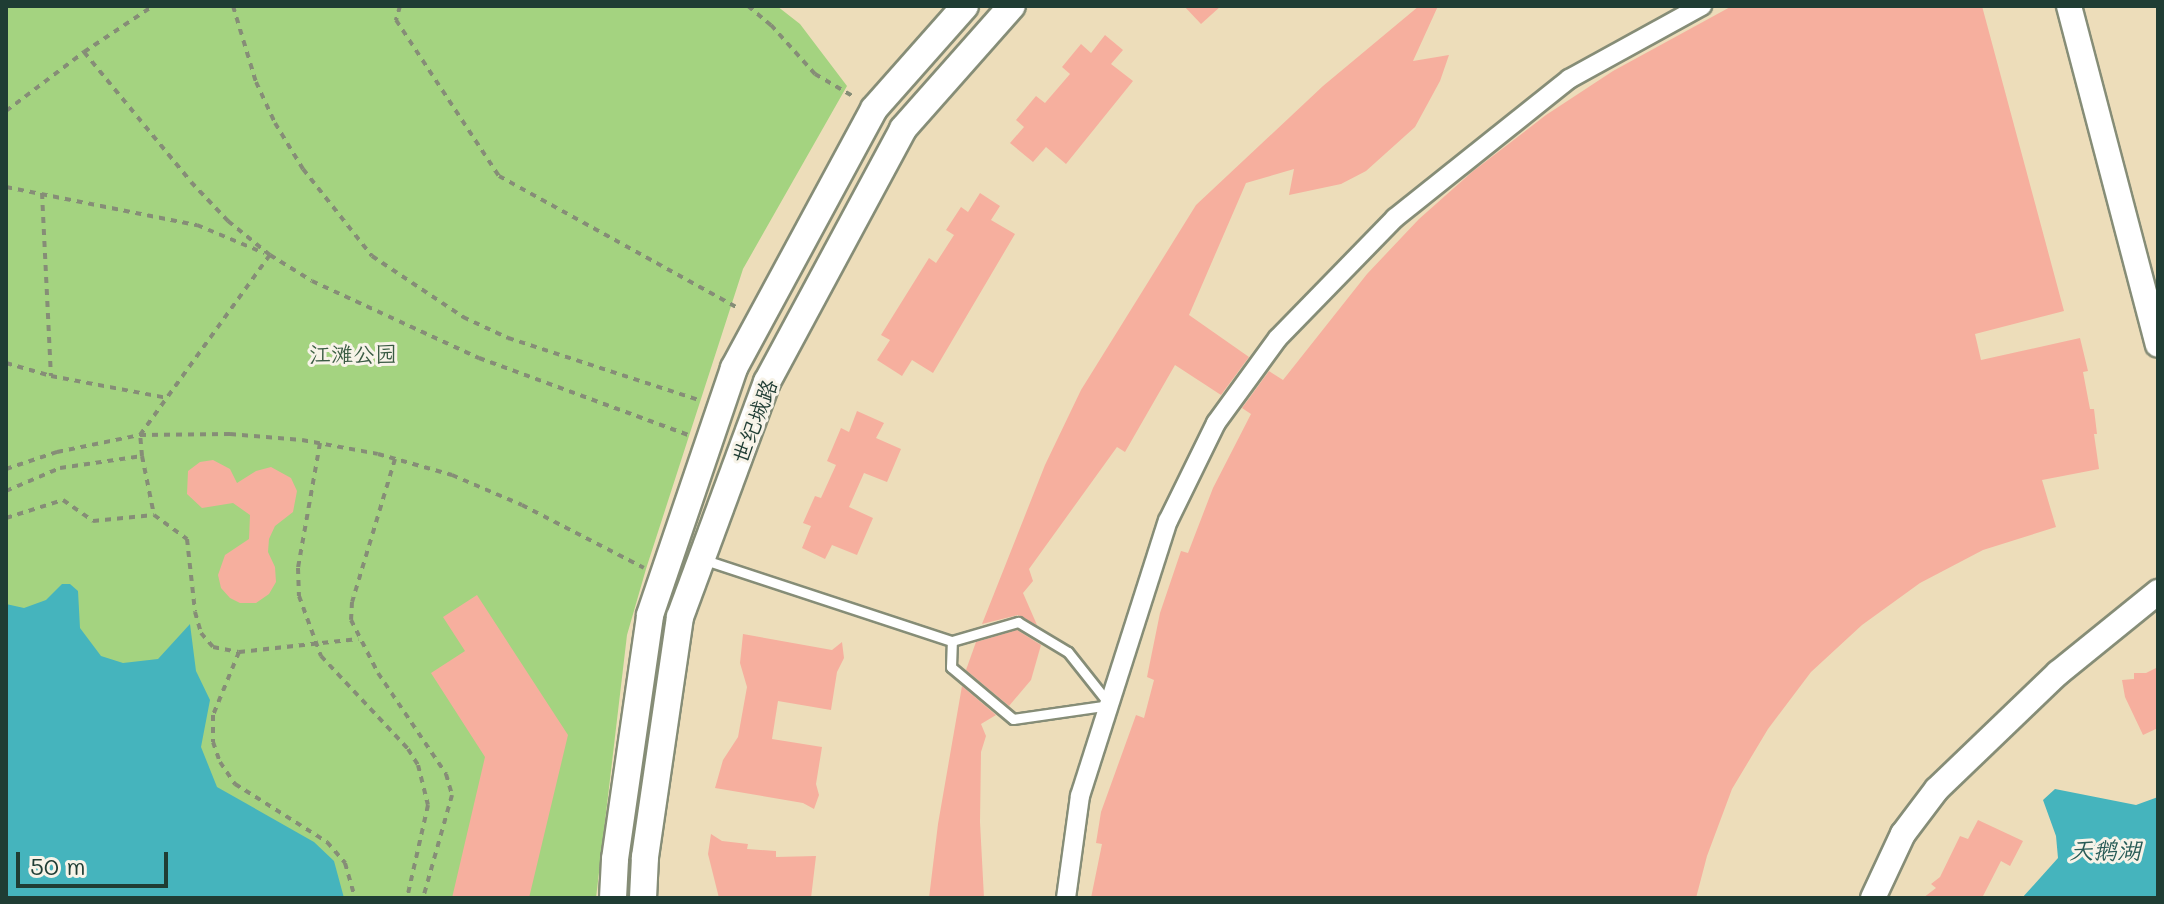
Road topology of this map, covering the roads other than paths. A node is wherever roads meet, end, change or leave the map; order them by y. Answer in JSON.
{"nodes":[{"id":1,"x":965,"y":6,"type":"edge"},
{"id":2,"x":1012,"y":6,"type":"edge"},
{"id":3,"x":1702,"y":6,"type":"edge"},
{"id":4,"x":2069,"y":6,"type":"edge"},
{"id":5,"x":2155,"y":319,"type":"edge"},
{"id":6,"x":2158,"y":345,"type":"edge"},
{"id":7,"x":702,"y":559,"type":"junction"},
{"id":8,"x":2158,"y":592,"type":"edge"},
{"id":9,"x":952,"y":641,"type":"junction"},
{"id":10,"x":1110,"y":705,"type":"junction"},
{"id":11,"x":613,"y":898,"type":"edge"},
{"id":12,"x":643,"y":898,"type":"edge"},
{"id":13,"x":1066,"y":898,"type":"edge"},
{"id":14,"x":1873,"y":898,"type":"edge"}],
"edges":[{"from":1,"to":11,"type":"main road","name":"世纪城路"},
{"from":2,"to":7,"type":"main road","name":"世纪城路"},
{"from":3,"to":10,"type":"street"},
{"from":4,"to":5,"type":"street"},
{"from":5,"to":6,"type":"street"},
{"from":7,"to":9,"type":"lane"},
{"from":7,"to":12,"type":"main road","name":"世纪城路"},
{"from":8,"to":14,"type":"street"},
{"from":9,"to":10,"type":"lane"},
{"from":9,"to":10,"type":"lane"},
{"from":10,"to":13,"type":"street"}]}
